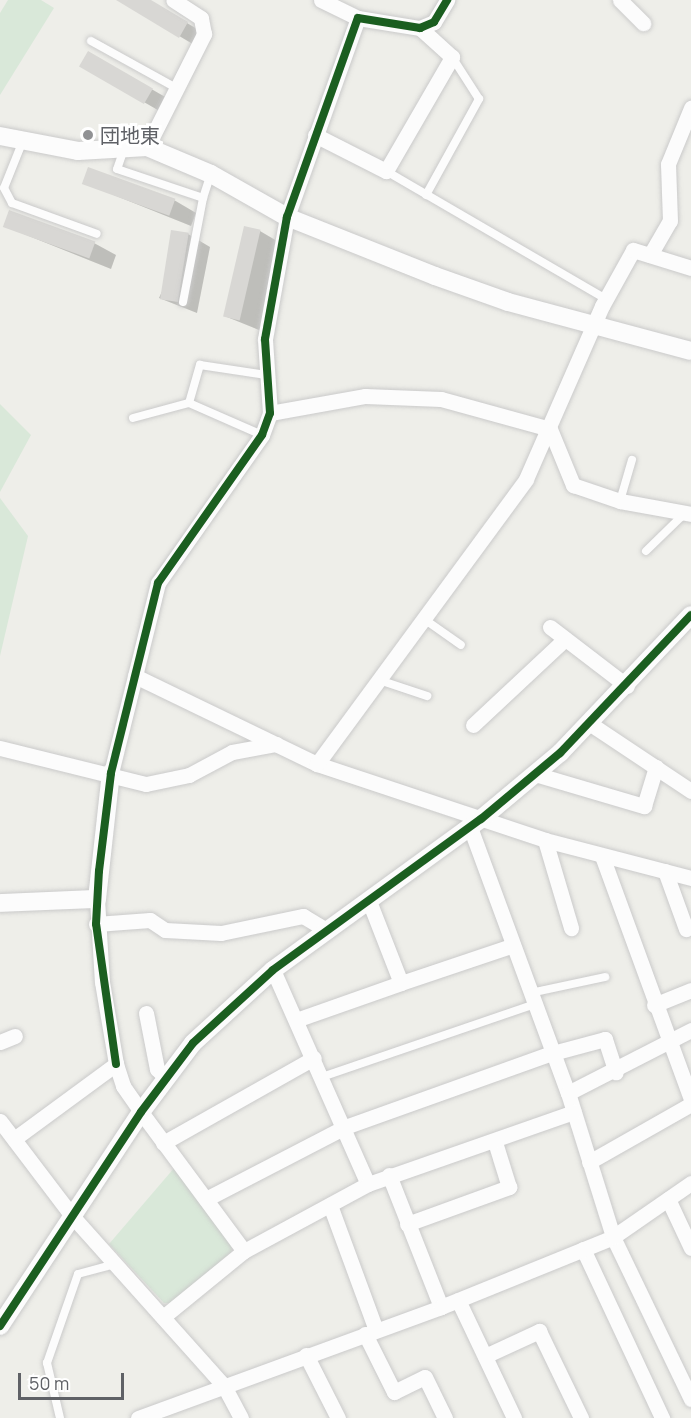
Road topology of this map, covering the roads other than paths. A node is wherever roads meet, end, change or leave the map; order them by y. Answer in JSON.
{"nodes":[{"id":1,"x":173,"y":0,"type":"edge"},
{"id":2,"x":321,"y":0,"type":"edge"},
{"id":3,"x":447,"y":0,"type":"edge"},
{"id":4,"x":620,"y":0,"type":"edge"},
{"id":5,"x":358,"y":18,"type":"junction"},
{"id":6,"x":643,"y":23,"type":"dead end"},
{"id":7,"x":420,"y":28,"type":"junction"},
{"id":8,"x":91,"y":41,"type":"dead end"},
{"id":9,"x":452,"y":57,"type":"junction"},
{"id":10,"x":176,"y":88,"type":"junction"},
{"id":11,"x":691,"y":108,"type":"edge"},
{"id":12,"x":315,"y":135,"type":"junction"},
{"id":13,"x":0,"y":136,"type":"edge"},
{"id":14,"x":22,"y":143,"type":"junction"},
{"id":15,"x":124,"y":147,"type":"junction"},
{"id":16,"x":147,"y":147,"type":"junction"},
{"id":17,"x":386,"y":171,"type":"junction"},
{"id":18,"x":211,"y":174,"type":"junction"},
{"id":19,"x":426,"y":195,"type":"junction"},
{"id":20,"x":204,"y":198,"type":"junction"},
{"id":21,"x":287,"y":217,"type":"junction"},
{"id":22,"x":97,"y":234,"type":"dead end"},
{"id":23,"x":650,"y":255,"type":"junction"},
{"id":24,"x":691,"y":268,"type":"edge"},
{"id":25,"x":606,"y":299,"type":"junction"},
{"id":26,"x":183,"y":302,"type":"dead end"},
{"id":27,"x":596,"y":326,"type":"junction"},
{"id":28,"x":691,"y":351,"type":"edge"},
{"id":29,"x":266,"y":375,"type":"junction"},
{"id":30,"x":189,"y":403,"type":"junction"},
{"id":31,"x":270,"y":413,"type":"junction"},
{"id":32,"x":134,"y":418,"type":"dead end"},
{"id":33,"x":550,"y":429,"type":"junction"},
{"id":34,"x":262,"y":435,"type":"junction"},
{"id":35,"x":632,"y":460,"type":"dead end"},
{"id":36,"x":620,"y":501,"type":"junction"},
{"id":37,"x":688,"y":514,"type":"edge"},
{"id":38,"x":646,"y":551,"type":"dead end"},
{"id":39,"x":691,"y":615,"type":"edge"},
{"id":40,"x":424,"y":619,"type":"junction"},
{"id":41,"x":550,"y":627,"type":"dead end"},
{"id":42,"x":565,"y":639,"type":"junction"},
{"id":43,"x":462,"y":645,"type":"dead end"},
{"id":44,"x":135,"y":676,"type":"junction"},
{"id":45,"x":379,"y":680,"type":"junction"},
{"id":46,"x":627,"y":686,"type":"junction"},
{"id":47,"x":427,"y":696,"type":"dead end"},
{"id":48,"x":473,"y":725,"type":"dead end"},
{"id":49,"x":592,"y":725,"type":"junction"},
{"id":50,"x":276,"y":744,"type":"junction"},
{"id":51,"x":0,"y":748,"type":"edge"},
{"id":52,"x":317,"y":764,"type":"junction"},
{"id":53,"x":656,"y":767,"type":"junction"},
{"id":54,"x":111,"y":773,"type":"junction"},
{"id":55,"x":535,"y":774,"type":"junction"},
{"id":56,"x":691,"y":791,"type":"edge"},
{"id":57,"x":475,"y":823,"type":"junction"},
{"id":58,"x":545,"y":840,"type":"junction"},
{"id":59,"x":602,"y":856,"type":"junction"},
{"id":60,"x":665,"y":871,"type":"junction"},
{"id":61,"x":691,"y":879,"type":"edge"},
{"id":62,"x":97,"y":899,"type":"junction"},
{"id":63,"x":369,"y":901,"type":"junction"},
{"id":64,"x":0,"y":903,"type":"edge"},
{"id":65,"x":96,"y":924,"type":"junction"},
{"id":66,"x":571,"y":928,"type":"dead end"},
{"id":67,"x":686,"y":929,"type":"dead end"},
{"id":68,"x":328,"y":931,"type":"junction"},
{"id":69,"x":511,"y":946,"type":"junction"},
{"id":70,"x":273,"y":970,"type":"junction"},
{"id":71,"x":605,"y":977,"type":"dead end"},
{"id":72,"x":401,"y":983,"type":"junction"},
{"id":73,"x":691,"y":990,"type":"edge"},
{"id":74,"x":530,"y":999,"type":"junction"},
{"id":75,"x":654,"y":1005,"type":"junction"},
{"id":76,"x":146,"y":1013,"type":"dead end"},
{"id":77,"x":297,"y":1020,"type":"junction"},
{"id":78,"x":691,"y":1030,"type":"edge"},
{"id":79,"x":15,"y":1036,"type":"dead end"},
{"id":80,"x":0,"y":1042,"type":"edge"},
{"id":81,"x":666,"y":1044,"type":"junction"},
{"id":82,"x":549,"y":1054,"type":"junction"},
{"id":83,"x":314,"y":1058,"type":"junction"},
{"id":84,"x":116,"y":1064,"type":"junction"},
{"id":85,"x":616,"y":1071,"type":"junction"},
{"id":86,"x":165,"y":1077,"type":"junction"},
{"id":87,"x":322,"y":1077,"type":"junction"},
{"id":88,"x":568,"y":1093,"type":"junction"},
{"id":89,"x":691,"y":1099,"type":"edge"},
{"id":90,"x":691,"y":1104,"type":"edge"},
{"id":91,"x":141,"y":1112,"type":"junction"},
{"id":92,"x":574,"y":1112,"type":"junction"},
{"id":93,"x":0,"y":1121,"type":"edge"},
{"id":94,"x":345,"y":1127,"type":"junction"},
{"id":95,"x":14,"y":1139,"type":"junction"},
{"id":96,"x":495,"y":1142,"type":"junction"},
{"id":97,"x":163,"y":1143,"type":"junction"},
{"id":98,"x":589,"y":1162,"type":"junction"},
{"id":99,"x":389,"y":1174,"type":"junction"},
{"id":100,"x":691,"y":1183,"type":"edge"},
{"id":101,"x":368,"y":1184,"type":"junction"},
{"id":102,"x":668,"y":1198,"type":"junction"},
{"id":103,"x":206,"y":1199,"type":"junction"},
{"id":104,"x":330,"y":1205,"type":"junction"},
{"id":105,"x":73,"y":1217,"type":"junction"},
{"id":106,"x":407,"y":1224,"type":"junction"},
{"id":107,"x":613,"y":1237,"type":"junction"},
{"id":108,"x":691,"y":1248,"type":"edge"},
{"id":109,"x":583,"y":1249,"type":"junction"},
{"id":110,"x":244,"y":1251,"type":"junction"},
{"id":111,"x":115,"y":1264,"type":"junction"},
{"id":112,"x":458,"y":1300,"type":"junction"},
{"id":113,"x":441,"y":1307,"type":"junction"},
{"id":114,"x":163,"y":1317,"type":"junction"},
{"id":115,"x":1,"y":1324,"type":"edge"},
{"id":116,"x":370,"y":1332,"type":"junction"},
{"id":117,"x":306,"y":1355,"type":"junction"},
{"id":118,"x":485,"y":1356,"type":"junction"},
{"id":119,"x":224,"y":1386,"type":"junction"},
{"id":120,"x":691,"y":1398,"type":"edge"},
{"id":121,"x":146,"y":1417,"type":"edge"},
{"id":122,"x":60,"y":1418,"type":"edge"},
{"id":123,"x":241,"y":1418,"type":"edge"},
{"id":124,"x":338,"y":1418,"type":"edge"},
{"id":125,"x":445,"y":1418,"type":"edge"},
{"id":126,"x":514,"y":1418,"type":"edge"},
{"id":127,"x":581,"y":1418,"type":"edge"},
{"id":128,"x":662,"y":1418,"type":"edge"}],
"edges":[{"from":1,"to":10,"type":"street"},
{"from":2,"to":5,"type":"street"},
{"from":3,"to":7,"type":"street"},
{"from":4,"to":6,"type":"street"},
{"from":5,"to":7,"type":"street"},
{"from":5,"to":12,"type":"street"},
{"from":7,"to":9,"type":"street"},
{"from":8,"to":10,"type":"lane"},
{"from":9,"to":17,"type":"street"},
{"from":9,"to":19,"type":"lane"},
{"from":10,"to":16,"type":"street"},
{"from":11,"to":23,"type":"street"},
{"from":12,"to":17,"type":"street"},
{"from":12,"to":21,"type":"street"},
{"from":13,"to":14,"type":"street"},
{"from":14,"to":15,"type":"street"},
{"from":14,"to":22,"type":"lane"},
{"from":15,"to":16,"type":"street"},
{"from":15,"to":20,"type":"lane"},
{"from":16,"to":18,"type":"street"},
{"from":17,"to":19,"type":"lane"},
{"from":18,"to":20,"type":"lane"},
{"from":18,"to":21,"type":"street"},
{"from":19,"to":25,"type":"lane"},
{"from":20,"to":26,"type":"lane"},
{"from":21,"to":27,"type":"street"},
{"from":21,"to":29,"type":"street"},
{"from":23,"to":24,"type":"street"},
{"from":23,"to":25,"type":"street"},
{"from":25,"to":27,"type":"street"},
{"from":27,"to":28,"type":"street"},
{"from":27,"to":33,"type":"street"},
{"from":29,"to":30,"type":"lane"},
{"from":29,"to":31,"type":"street"},
{"from":30,"to":32,"type":"lane"},
{"from":30,"to":34,"type":"lane"},
{"from":31,"to":33,"type":"street"},
{"from":31,"to":34,"type":"street"},
{"from":33,"to":36,"type":"street"},
{"from":33,"to":40,"type":"street"},
{"from":34,"to":44,"type":"street"},
{"from":35,"to":36,"type":"lane"},
{"from":36,"to":37,"type":"street"},
{"from":37,"to":38,"type":"lane"},
{"from":39,"to":46,"type":"street"},
{"from":40,"to":43,"type":"lane"},
{"from":40,"to":45,"type":"street"},
{"from":41,"to":42,"type":"street"},
{"from":42,"to":46,"type":"street"},
{"from":42,"to":48,"type":"street"},
{"from":44,"to":50,"type":"street"},
{"from":44,"to":54,"type":"street"},
{"from":45,"to":47,"type":"lane"},
{"from":45,"to":52,"type":"street"},
{"from":46,"to":49,"type":"street"},
{"from":49,"to":53,"type":"street"},
{"from":49,"to":55,"type":"street"},
{"from":50,"to":52,"type":"street"},
{"from":50,"to":54,"type":"street"},
{"from":51,"to":54,"type":"street"},
{"from":52,"to":57,"type":"street"},
{"from":53,"to":55,"type":"street"},
{"from":53,"to":56,"type":"street"},
{"from":54,"to":62,"type":"street"},
{"from":55,"to":57,"type":"street"},
{"from":57,"to":58,"type":"street"},
{"from":57,"to":63,"type":"street"},
{"from":57,"to":69,"type":"street"},
{"from":58,"to":59,"type":"street"},
{"from":58,"to":66,"type":"street"},
{"from":59,"to":60,"type":"street"},
{"from":59,"to":75,"type":"street"},
{"from":60,"to":61,"type":"street"},
{"from":60,"to":67,"type":"street"},
{"from":62,"to":64,"type":"street"},
{"from":62,"to":65,"type":"street"},
{"from":63,"to":68,"type":"street"},
{"from":63,"to":72,"type":"street"},
{"from":65,"to":68,"type":"street"},
{"from":65,"to":84,"type":"street"},
{"from":68,"to":70,"type":"street"},
{"from":69,"to":72,"type":"street"},
{"from":69,"to":74,"type":"street"},
{"from":70,"to":77,"type":"street"},
{"from":70,"to":86,"type":"street"},
{"from":71,"to":74,"type":"lane"},
{"from":72,"to":77,"type":"street"},
{"from":73,"to":75,"type":"street"},
{"from":74,"to":82,"type":"street"},
{"from":74,"to":87,"type":"lane"},
{"from":75,"to":81,"type":"street"},
{"from":76,"to":86,"type":"street"},
{"from":77,"to":83,"type":"street"},
{"from":78,"to":81,"type":"street"},
{"from":79,"to":80,"type":"street"},
{"from":81,"to":85,"type":"street"},
{"from":81,"to":89,"type":"street"},
{"from":82,"to":85,"type":"street"},
{"from":82,"to":88,"type":"street"},
{"from":82,"to":94,"type":"street"},
{"from":83,"to":87,"type":"street"},
{"from":83,"to":97,"type":"street"},
{"from":84,"to":91,"type":"street"},
{"from":84,"to":95,"type":"street"},
{"from":85,"to":88,"type":"street"},
{"from":86,"to":91,"type":"street"},
{"from":87,"to":94,"type":"street"},
{"from":88,"to":92,"type":"street"},
{"from":90,"to":98,"type":"street"},
{"from":91,"to":97,"type":"street"},
{"from":91,"to":105,"type":"street"},
{"from":92,"to":96,"type":"street"},
{"from":92,"to":98,"type":"street"},
{"from":93,"to":95,"type":"street"},
{"from":94,"to":101,"type":"street"},
{"from":94,"to":103,"type":"street"},
{"from":95,"to":105,"type":"street"},
{"from":96,"to":99,"type":"street"},
{"from":96,"to":106,"type":"street"},
{"from":97,"to":103,"type":"street"},
{"from":98,"to":107,"type":"street"},
{"from":99,"to":101,"type":"street"},
{"from":99,"to":106,"type":"street"},
{"from":100,"to":102,"type":"street"},
{"from":101,"to":104,"type":"street"},
{"from":102,"to":107,"type":"street"},
{"from":102,"to":108,"type":"street"},
{"from":103,"to":110,"type":"street"},
{"from":104,"to":110,"type":"street"},
{"from":104,"to":116,"type":"street"},
{"from":105,"to":111,"type":"street"},
{"from":105,"to":115,"type":"street"},
{"from":106,"to":113,"type":"street"},
{"from":107,"to":109,"type":"street"},
{"from":107,"to":120,"type":"street"},
{"from":109,"to":112,"type":"street"},
{"from":109,"to":128,"type":"street"},
{"from":110,"to":114,"type":"street"},
{"from":111,"to":114,"type":"street"},
{"from":111,"to":122,"type":"lane"},
{"from":112,"to":113,"type":"street"},
{"from":112,"to":118,"type":"street"},
{"from":113,"to":116,"type":"street"},
{"from":114,"to":119,"type":"street"},
{"from":116,"to":117,"type":"street"},
{"from":116,"to":125,"type":"street"},
{"from":117,"to":119,"type":"street"},
{"from":117,"to":124,"type":"street"},
{"from":118,"to":126,"type":"street"},
{"from":118,"to":127,"type":"street"},
{"from":119,"to":121,"type":"street"},
{"from":119,"to":123,"type":"street"}]}
